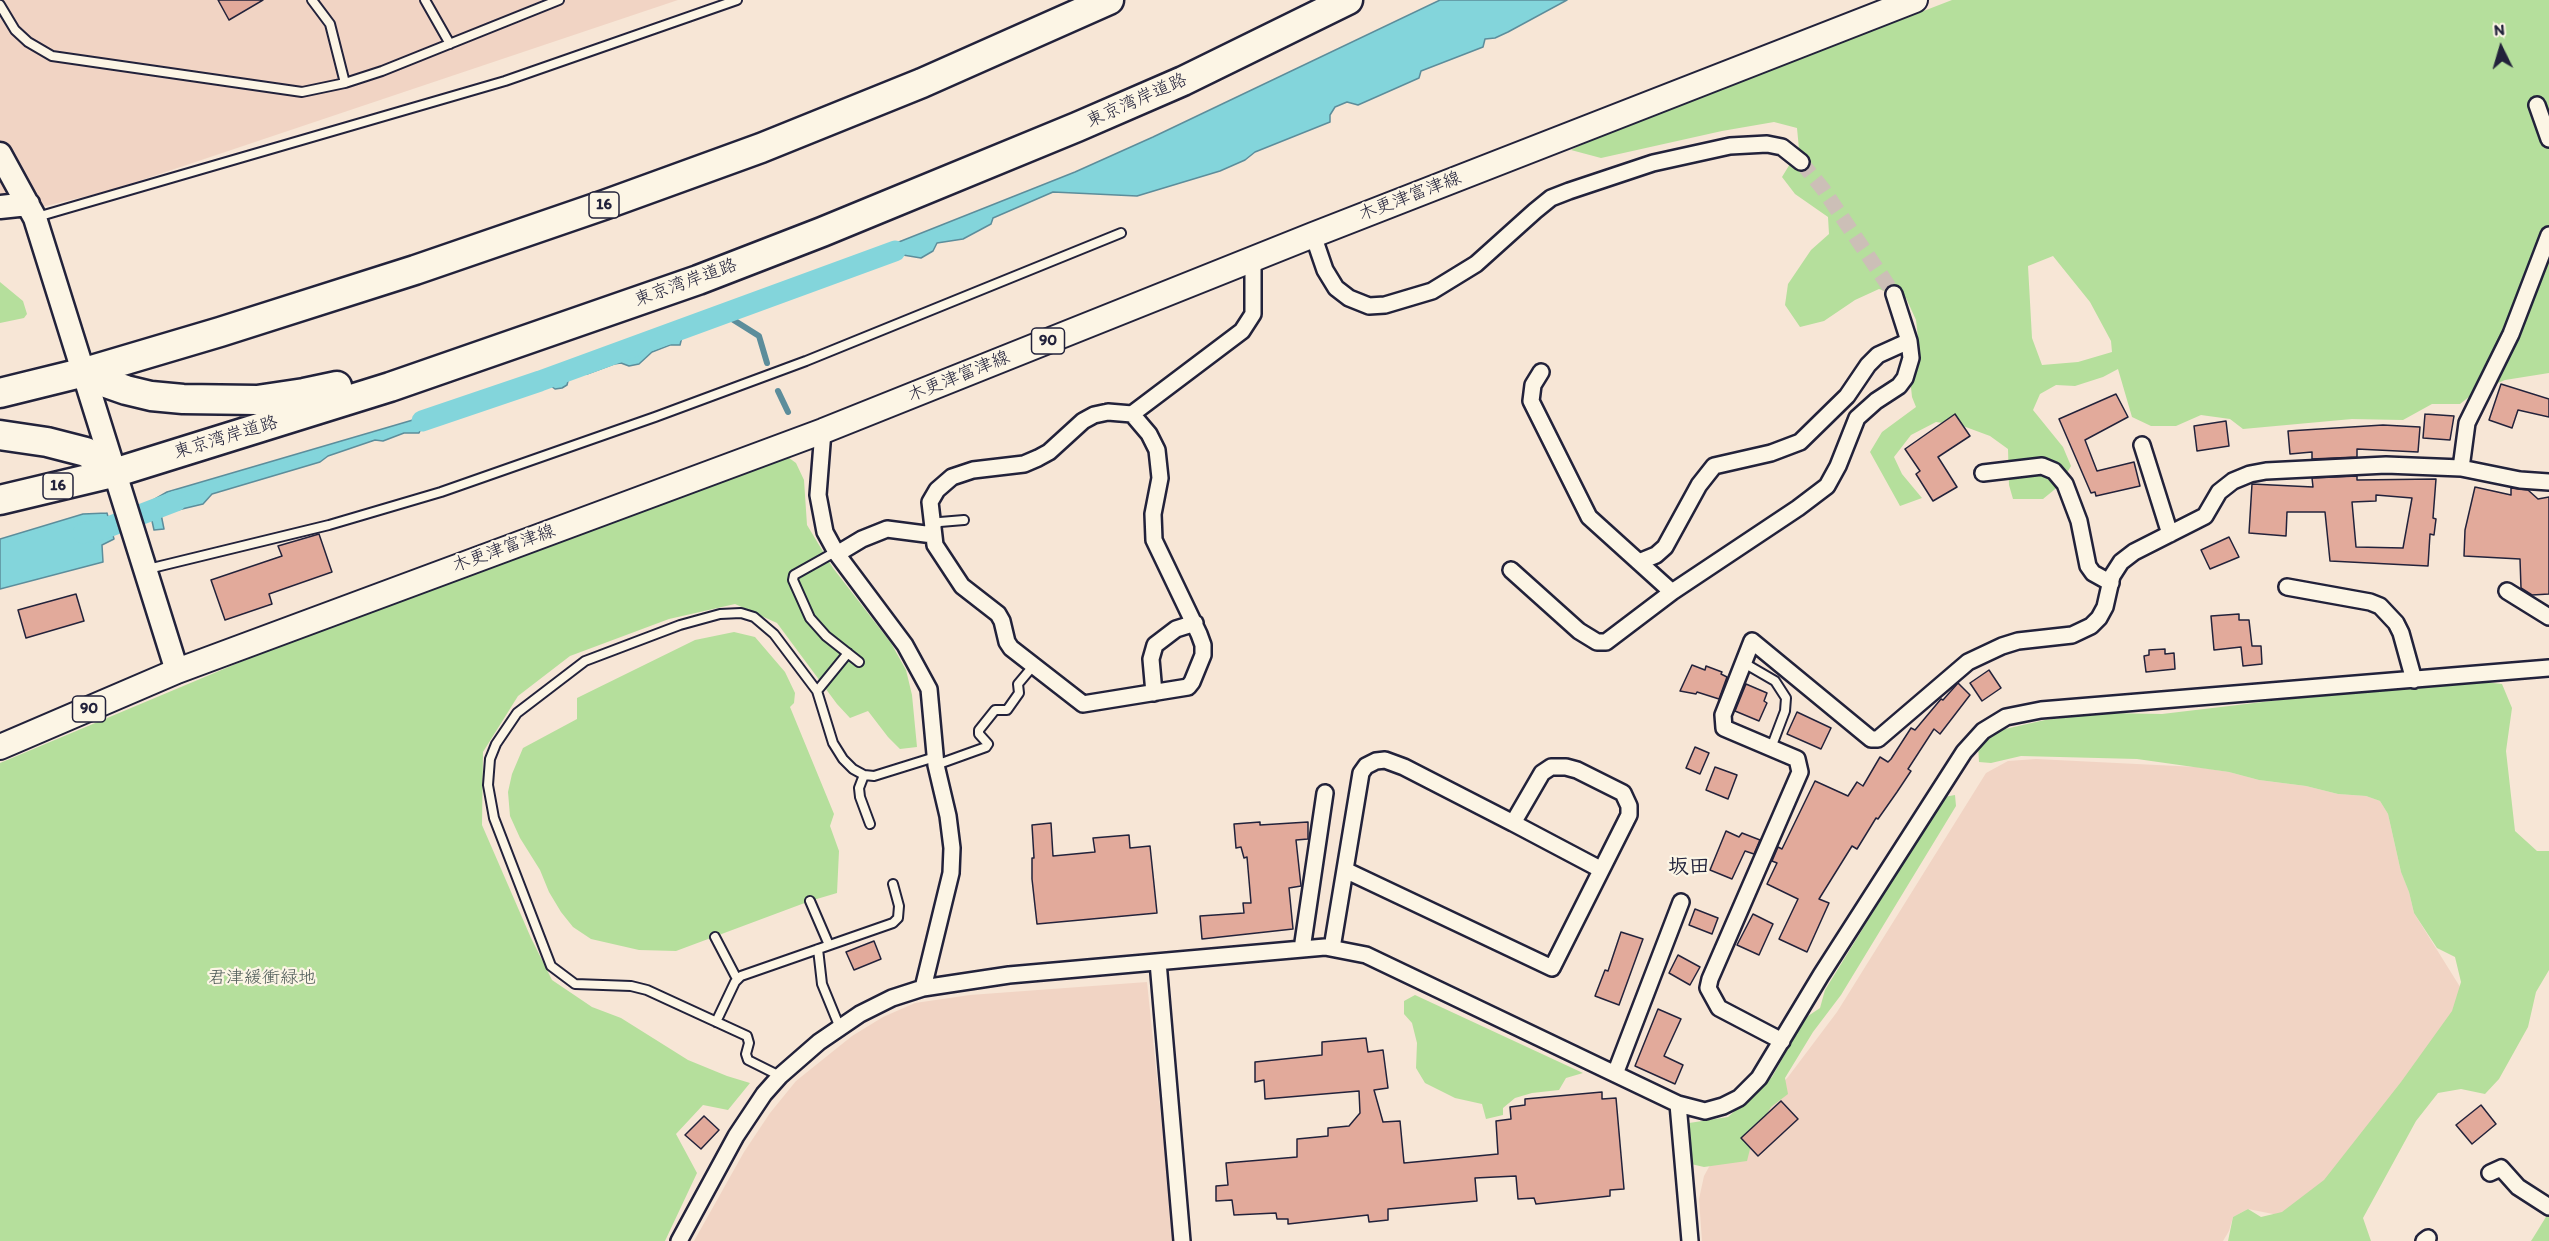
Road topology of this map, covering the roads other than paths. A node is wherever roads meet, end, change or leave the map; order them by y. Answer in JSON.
{"nodes":[{"id":1,"x":312,"y":0,"type":"edge"},
{"id":2,"x":425,"y":0,"type":"edge"},
{"id":3,"x":559,"y":0,"type":"edge"},
{"id":4,"x":737,"y":0,"type":"edge"},
{"id":5,"x":1109,"y":0,"type":"edge"},
{"id":6,"x":1348,"y":0,"type":"edge"},
{"id":7,"x":1915,"y":0,"type":"edge"},
{"id":8,"x":0,"y":5,"type":"edge"},
{"id":9,"x":450,"y":44,"type":"junction"},
{"id":10,"x":345,"y":83,"type":"junction"},
{"id":11,"x":2537,"y":105,"type":"dead end"},
{"id":12,"x":2549,"y":139,"type":"edge"},
{"id":13,"x":0,"y":154,"type":"edge"},
{"id":14,"x":1801,"y":162,"type":"tunnel mouth"},
{"id":15,"x":0,"y":207,"type":"edge"},
{"id":16,"x":32,"y":211,"type":"junction"},
{"id":17,"x":1121,"y":233,"type":"dead end"},
{"id":18,"x":2549,"y":235,"type":"edge"},
{"id":19,"x":1313,"y":236,"type":"junction"},
{"id":20,"x":1253,"y":260,"type":"junction"},
{"id":21,"x":1893,"y":294,"type":"tunnel mouth"},
{"id":22,"x":568,"y":326,"type":"junction"},
{"id":23,"x":1909,"y":341,"type":"junction"},
{"id":24,"x":85,"y":372,"type":"junction"},
{"id":25,"x":1541,"y":372,"type":"dead end"},
{"id":26,"x":0,"y":393,"type":"edge"},
{"id":27,"x":1132,"y":414,"type":"junction"},
{"id":28,"x":823,"y":431,"type":"junction"},
{"id":29,"x":0,"y":435,"type":"edge"},
{"id":30,"x":2142,"y":445,"type":"dead end"},
{"id":31,"x":2461,"y":468,"type":"junction"},
{"id":32,"x":117,"y":472,"type":"junction"},
{"id":33,"x":1983,"y":473,"type":"dead end"},
{"id":34,"x":2549,"y":482,"type":"edge"},
{"id":35,"x":0,"y":500,"type":"edge"},
{"id":36,"x":964,"y":520,"type":"dead end"},
{"id":37,"x":932,"y":531,"type":"junction"},
{"id":38,"x":2170,"y":534,"type":"junction"},
{"id":39,"x":836,"y":553,"type":"junction"},
{"id":40,"x":1639,"y":562,"type":"junction"},
{"id":41,"x":144,"y":568,"type":"junction"},
{"id":42,"x":1511,"y":570,"type":"dead end"},
{"id":43,"x":2110,"y":583,"type":"junction"},
{"id":44,"x":2287,"y":587,"type":"dead end"},
{"id":45,"x":2507,"y":591,"type":"dead end"},
{"id":46,"x":1672,"y":592,"type":"junction"},
{"id":47,"x":2549,"y":617,"type":"edge"},
{"id":48,"x":1195,"y":623,"type":"junction"},
{"id":49,"x":848,"y":653,"type":"junction"},
{"id":50,"x":859,"y":662,"type":"dead end"},
{"id":51,"x":1743,"y":663,"type":"junction"},
{"id":52,"x":1034,"y":665,"type":"junction"},
{"id":53,"x":2549,"y":668,"type":"edge"},
{"id":54,"x":177,"y":671,"type":"junction"},
{"id":55,"x":2414,"y":680,"type":"junction"},
{"id":56,"x":817,"y":691,"type":"junction"},
{"id":57,"x":1154,"y":693,"type":"junction"},
{"id":58,"x":0,"y":747,"type":"edge"},
{"id":59,"x":1771,"y":748,"type":"junction"},
{"id":60,"x":935,"y":761,"type":"junction"},
{"id":61,"x":864,"y":775,"type":"junction"},
{"id":62,"x":1325,"y":793,"type":"dead end"},
{"id":63,"x":1513,"y":823,"type":"junction"},
{"id":64,"x":870,"y":824,"type":"dead end"},
{"id":65,"x":1600,"y":869,"type":"junction"},
{"id":66,"x":1346,"y":870,"type":"junction"},
{"id":67,"x":893,"y":884,"type":"dead end"},
{"id":68,"x":810,"y":901,"type":"dead end"},
{"id":69,"x":1681,"y":902,"type":"dead end"},
{"id":70,"x":715,"y":937,"type":"dead end"},
{"id":71,"x":829,"y":945,"type":"junction"},
{"id":72,"x":1332,"y":948,"type":"junction"},
{"id":73,"x":818,"y":949,"type":"junction"},
{"id":74,"x":1302,"y":949,"type":"junction"},
{"id":75,"x":1158,"y":962,"type":"junction"},
{"id":76,"x":737,"y":979,"type":"junction"},
{"id":77,"x":923,"y":988,"type":"junction"},
{"id":78,"x":716,"y":1022,"type":"junction"},
{"id":79,"x":840,"y":1028,"type":"junction"},
{"id":80,"x":1782,"y":1041,"type":"junction"},
{"id":81,"x":1615,"y":1074,"type":"junction"},
{"id":82,"x":780,"y":1076,"type":"junction"},
{"id":83,"x":1677,"y":1104,"type":"junction"},
{"id":84,"x":2490,"y":1173,"type":"dead end"},
{"id":85,"x":2549,"y":1207,"type":"edge"},
{"id":86,"x":679,"y":1241,"type":"edge"},
{"id":87,"x":1182,"y":1241,"type":"edge"},
{"id":88,"x":1690,"y":1241,"type":"edge"}],
"edges":[{"from":1,"to":10,"type":"lane"},
{"from":2,"to":9,"type":"lane"},
{"from":3,"to":9,"type":"lane"},
{"from":4,"to":16,"type":"lane"},
{"from":5,"to":24,"type":"highway","number":"16"},
{"from":6,"to":22,"type":"highway","name":"東京湾岸道路","number":"16"},
{"from":7,"to":19,"type":"main road","name":"木更津富津線","number":"90"},
{"from":8,"to":10,"type":"lane"},
{"from":9,"to":10,"type":"lane"},
{"from":11,"to":12,"type":"street"},
{"from":13,"to":16,"type":"street"},
{"from":14,"to":19,"type":"street"},
{"from":15,"to":16,"type":"street"},
{"from":16,"to":24,"type":"street"},
{"from":17,"to":41,"type":"lane"},
{"from":18,"to":31,"type":"street"},
{"from":19,"to":20,"type":"main road","name":"木更津富津線","number":"90"},
{"from":20,"to":27,"type":"street"},
{"from":20,"to":28,"type":"main road","name":"木更津富津線","number":"90"},
{"from":21,"to":23,"type":"street"},
{"from":22,"to":24,"type":"highway"},
{"from":22,"to":32,"type":"highway","name":"東京湾岸道路","number":"16"},
{"from":23,"to":40,"type":"street"},
{"from":23,"to":46,"type":"street"},
{"from":24,"to":26,"type":"highway","number":"16"},
{"from":24,"to":32,"type":"street"},
{"from":25,"to":40,"type":"street"},
{"from":27,"to":37,"type":"street"},
{"from":27,"to":48,"type":"street"},
{"from":28,"to":39,"type":"street"},
{"from":28,"to":54,"type":"main road","name":"木更津富津線","number":"90"},
{"from":29,"to":32,"type":"highway"},
{"from":30,"to":38,"type":"street"},
{"from":31,"to":34,"type":"street"},
{"from":31,"to":38,"type":"street"},
{"from":32,"to":35,"type":"highway","name":"東京湾岸道路","number":"16"},
{"from":32,"to":41,"type":"street"},
{"from":33,"to":43,"type":"street"},
{"from":36,"to":37,"type":"lane"},
{"from":37,"to":39,"type":"street"},
{"from":37,"to":52,"type":"street"},
{"from":38,"to":43,"type":"street"},
{"from":39,"to":49,"type":"lane"},
{"from":39,"to":60,"type":"street"},
{"from":40,"to":46,"type":"street"},
{"from":41,"to":54,"type":"street"},
{"from":42,"to":46,"type":"street"},
{"from":43,"to":51,"type":"street"},
{"from":44,"to":55,"type":"street"},
{"from":45,"to":47,"type":"street"},
{"from":48,"to":57,"type":"street"},
{"from":48,"to":57,"type":"street"},
{"from":49,"to":50,"type":"lane"},
{"from":49,"to":56,"type":"lane"},
{"from":51,"to":59,"type":"lane"},
{"from":51,"to":59,"type":"street"},
{"from":52,"to":57,"type":"street"},
{"from":52,"to":60,"type":"lane"},
{"from":53,"to":55,"type":"street"},
{"from":54,"to":58,"type":"main road","name":"木更津富津線","number":"90"},
{"from":55,"to":80,"type":"street"},
{"from":56,"to":61,"type":"lane"},
{"from":56,"to":78,"type":"lane"},
{"from":59,"to":80,"type":"street"},
{"from":60,"to":61,"type":"lane"},
{"from":60,"to":77,"type":"street"},
{"from":61,"to":64,"type":"lane"},
{"from":62,"to":74,"type":"street"},
{"from":63,"to":65,"type":"street"},
{"from":63,"to":65,"type":"street"},
{"from":63,"to":66,"type":"street"},
{"from":65,"to":66,"type":"street"},
{"from":66,"to":72,"type":"street"},
{"from":67,"to":71,"type":"lane"},
{"from":68,"to":71,"type":"lane"},
{"from":69,"to":81,"type":"street"},
{"from":70,"to":76,"type":"lane"},
{"from":71,"to":73,"type":"lane"},
{"from":72,"to":74,"type":"street"},
{"from":72,"to":81,"type":"street"},
{"from":73,"to":76,"type":"lane"},
{"from":73,"to":79,"type":"lane"},
{"from":74,"to":75,"type":"street"},
{"from":75,"to":77,"type":"street"},
{"from":75,"to":87,"type":"street"},
{"from":76,"to":78,"type":"lane"},
{"from":77,"to":79,"type":"street"},
{"from":78,"to":82,"type":"lane"},
{"from":79,"to":82,"type":"street"},
{"from":80,"to":83,"type":"street"},
{"from":81,"to":83,"type":"street"},
{"from":82,"to":86,"type":"street"},
{"from":83,"to":88,"type":"street"},
{"from":84,"to":85,"type":"street"}]}
